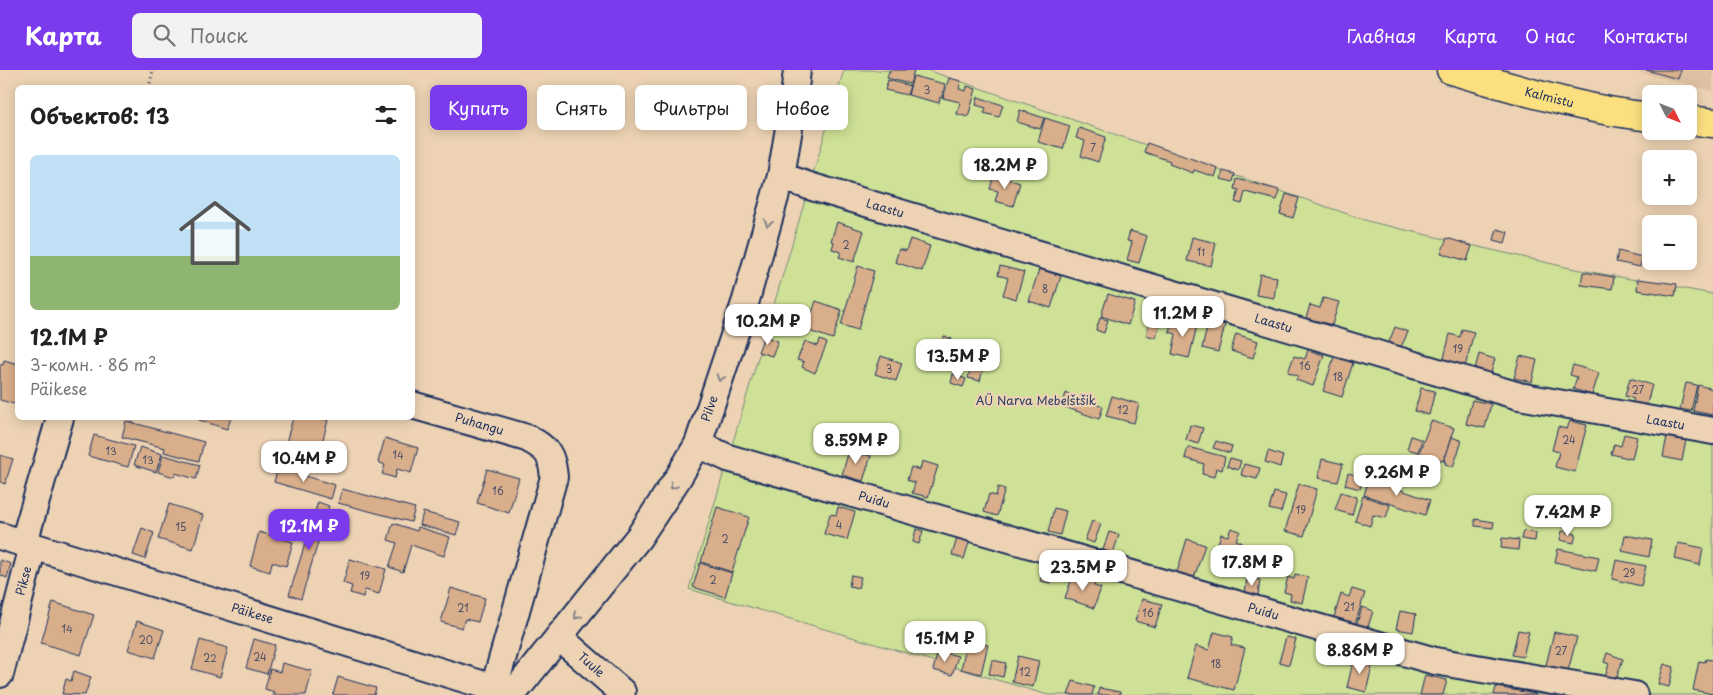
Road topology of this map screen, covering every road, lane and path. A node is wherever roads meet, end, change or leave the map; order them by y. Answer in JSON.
{"nodes":[{"id":1,"x":154,"y":70,"type":"edge"},
{"id":2,"x":797,"y":70,"type":"edge"},
{"id":3,"x":1451,"y":70,"type":"edge"},
{"id":4,"x":150,"y":85,"type":"edge"},
{"id":5,"x":1642,"y":116,"type":"edge"},
{"id":6,"x":1698,"y":121,"type":"edge"},
{"id":7,"x":1713,"y":122,"type":"edge"},
{"id":8,"x":781,"y":176,"type":"junction"},
{"id":9,"x":415,"y":406,"type":"edge"},
{"id":10,"x":59,"y":420,"type":"edge"},
{"id":11,"x":1713,"y":431,"type":"edge"},
{"id":12,"x":698,"y":444,"type":"junction"},
{"id":13,"x":19,"y":541,"type":"edge"},
{"id":14,"x":560,"y":638,"type":"junction"},
{"id":15,"x":0,"y":674,"type":"edge"},
{"id":16,"x":622,"y":692,"type":"dead end"},
{"id":17,"x":502,"y":693,"type":"edge"},
{"id":18,"x":1634,"y":695,"type":"edge"}],
"edges":[{"from":1,"to":4,"type":"path"},
{"from":2,"to":8,"type":"street","name":"Pilve"},
{"from":3,"to":5,"type":"main road","name":"Kalmistu"},
{"from":6,"to":7,"type":"main road"},
{"from":8,"to":11,"type":"street","name":"Laastu"},
{"from":8,"to":12,"type":"street","name":"Pilve","one_way":true},
{"from":9,"to":17,"type":"street","name":"Puhangu"},
{"from":10,"to":13,"type":"street","name":"Pikse"},
{"from":12,"to":14,"type":"street","name":"Pilve","one_way":true},
{"from":12,"to":18,"type":"street","name":"Puidu"},
{"from":13,"to":15,"type":"street","name":"Pikse"},
{"from":13,"to":17,"type":"street","name":"Päikese"},
{"from":14,"to":16,"type":"street","name":"Tuule"},
{"from":14,"to":17,"type":"street","name":"Pilve"}]}
